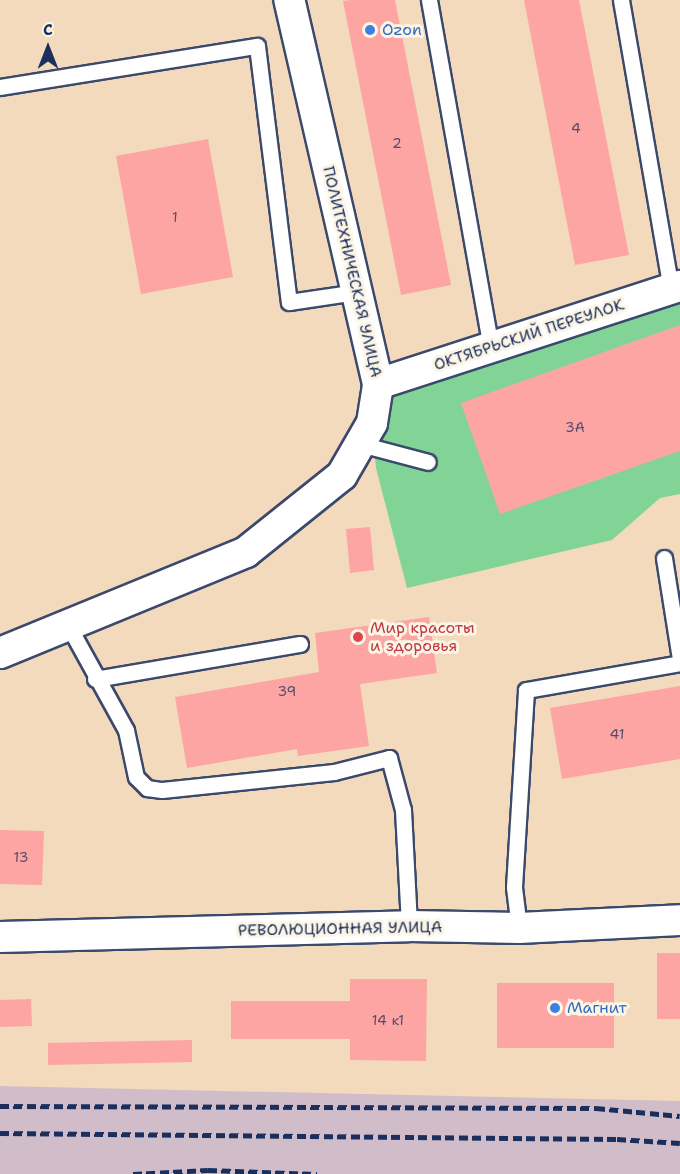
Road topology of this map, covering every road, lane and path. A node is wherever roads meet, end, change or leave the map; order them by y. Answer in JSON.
{"nodes":[{"id":1,"x":289,"y":0,"type":"edge"},
{"id":2,"x":429,"y":0,"type":"edge"},
{"id":3,"x":621,"y":0,"type":"edge"},
{"id":4,"x":0,"y":87,"type":"edge"},
{"id":5,"x":676,"y":288,"type":"edge"},
{"id":6,"x":357,"y":292,"type":"junction"},
{"id":7,"x":491,"y":347,"type":"junction"},
{"id":8,"x":378,"y":384,"type":"junction"},
{"id":9,"x":360,"y":444,"type":"junction"},
{"id":10,"x":428,"y":462,"type":"dead end"},
{"id":11,"x":664,"y":558,"type":"dead end"},
{"id":12,"x":68,"y":625,"type":"junction"},
{"id":13,"x":300,"y":644,"type":"dead end"},
{"id":14,"x":0,"y":653,"type":"edge"},
{"id":15,"x":680,"y":661,"type":"edge"},
{"id":16,"x":95,"y":679,"type":"junction"},
{"id":17,"x":680,"y":920,"type":"edge"},
{"id":18,"x":409,"y":926,"type":"junction"},
{"id":19,"x":519,"y":928,"type":"junction"},
{"id":20,"x":0,"y":937,"type":"edge"}],
"edges":[{"from":1,"to":6,"type":"street","name":"ПОЛИТЕХНИЧЕСКАЯ УЛИЦА"},
{"from":2,"to":7,"type":"lane"},
{"from":3,"to":5,"type":"lane"},
{"from":4,"to":6,"type":"lane"},
{"from":5,"to":7,"type":"street","name":"ОКТЯБРЬСКИЙ ПЕРЕУЛОК"},
{"from":6,"to":8,"type":"street","name":"ПОЛИТЕХНИЧЕСКАЯ УЛИЦА"},
{"from":7,"to":8,"type":"street","name":"ОКТЯБРЬСКИЙ ПЕРЕУЛОК"},
{"from":8,"to":9,"type":"street","name":"ПОЛИТЕХНИЧЕСКАЯ УЛИЦА"},
{"from":9,"to":10,"type":"lane"},
{"from":9,"to":12,"type":"street","name":"ПОЛИТЕХНИЧЕСКАЯ УЛИЦА"},
{"from":11,"to":15,"type":"lane"},
{"from":12,"to":14,"type":"street","name":"ПОЛИТЕХНИЧЕСКАЯ УЛИЦА"},
{"from":12,"to":16,"type":"lane"},
{"from":13,"to":16,"type":"lane"},
{"from":15,"to":19,"type":"lane"},
{"from":16,"to":18,"type":"lane"},
{"from":17,"to":19,"type":"street","name":"РЕВОЛЮЦИОННАЯ УЛИЦА"},
{"from":18,"to":19,"type":"street","name":"РЕВОЛЮЦИОННАЯ УЛИЦА"},
{"from":18,"to":20,"type":"street","name":"РЕВОЛЮЦИОННАЯ УЛИЦА"}]}
